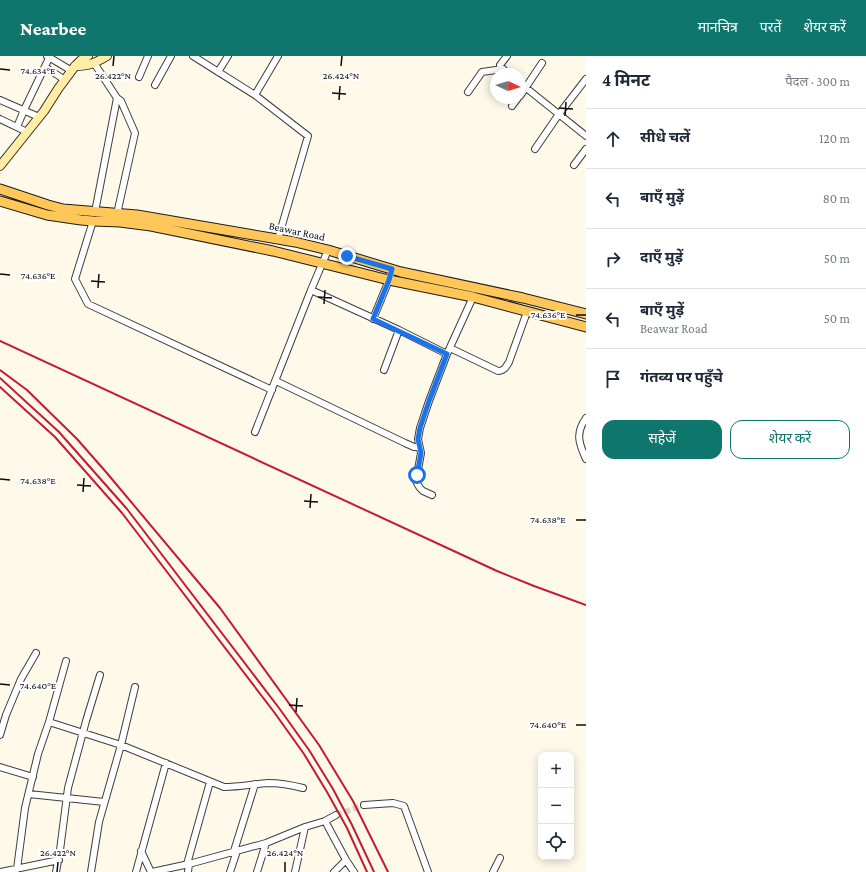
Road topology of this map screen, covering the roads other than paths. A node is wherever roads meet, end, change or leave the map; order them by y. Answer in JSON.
{"nodes":[{"id":1,"x":88,"y":56,"type":"edge"},
{"id":2,"x":107,"y":56,"type":"edge"},
{"id":3,"x":148,"y":56,"type":"edge"},
{"id":4,"x":171,"y":56,"type":"edge"},
{"id":5,"x":193,"y":56,"type":"edge"},
{"id":6,"x":228,"y":56,"type":"edge"},
{"id":7,"x":278,"y":56,"type":"edge"},
{"id":8,"x":507,"y":56,"type":"edge"},
{"id":9,"x":48,"y":57,"type":"edge"},
{"id":10,"x":94,"y":63,"type":"junction"},
{"id":11,"x":542,"y":63,"type":"dead end"},
{"id":12,"x":45,"y":67,"type":"junction"},
{"id":13,"x":74,"y":68,"type":"junction"},
{"id":14,"x":502,"y":68,"type":"edge"},
{"id":15,"x":490,"y":71,"type":"edge"},
{"id":16,"x":218,"y":72,"type":"junction"},
{"id":17,"x":138,"y":77,"type":"dead end"},
{"id":18,"x":586,"y":79,"type":"edge"},
{"id":19,"x":65,"y":80,"type":"junction"},
{"id":20,"x":155,"y":85,"type":"dead end"},
{"id":21,"x":526,"y":88,"type":"joint"},
{"id":22,"x":468,"y":92,"type":"dead end"},
{"id":23,"x":255,"y":94,"type":"junction"},
{"id":24,"x":117,"y":98,"type":"junction"},
{"id":25,"x":0,"y":100,"type":"edge"},
{"id":26,"x":24,"y":110,"type":"junction"},
{"id":27,"x":559,"y":114,"type":"junction"},
{"id":28,"x":39,"y":117,"type":"junction"},
{"id":29,"x":0,"y":119,"type":"edge"},
{"id":30,"x":17,"y":127,"type":"junction"},
{"id":31,"x":27,"y":132,"type":"junction"},
{"id":32,"x":586,"y":136,"type":"edge"},
{"id":33,"x":535,"y":149,"type":"dead end"},
{"id":34,"x":586,"y":149,"type":"edge"},
{"id":35,"x":574,"y":165,"type":"dead end"},
{"id":36,"x":0,"y":166,"type":"edge"},
{"id":37,"x":0,"y":189,"type":"edge"},
{"id":38,"x":0,"y":201,"type":"edge"},
{"id":39,"x":95,"y":212,"type":"junction"},
{"id":40,"x":117,"y":214,"type":"junction"},
{"id":41,"x":93,"y":221,"type":"junction"},
{"id":42,"x":278,"y":238,"type":"junction"},
{"id":43,"x":328,"y":250,"type":"junction"},
{"id":44,"x":322,"y":263,"type":"junction"},
{"id":45,"x":392,"y":269,"type":"junction"},
{"id":46,"x":389,"y":280,"type":"junction"},
{"id":47,"x":312,"y":290,"type":"junction"},
{"id":48,"x":473,"y":297,"type":"junction"},
{"id":49,"x":528,"y":312,"type":"junction"},
{"id":50,"x":586,"y":314,"type":"edge"},
{"id":51,"x":373,"y":319,"type":"junction"},
{"id":52,"x":586,"y":327,"type":"edge"},
{"id":53,"x":399,"y":330,"type":"junction"},
{"id":54,"x":448,"y":351,"type":"junction"},
{"id":55,"x":384,"y":370,"type":"dead end"},
{"id":56,"x":276,"y":381,"type":"junction"},
{"id":57,"x":272,"y":390,"type":"junction"},
{"id":58,"x":586,"y":418,"type":"edge"},
{"id":59,"x":255,"y":432,"type":"dead end"},
{"id":60,"x":419,"y":447,"type":"junction"},
{"id":61,"x":586,"y":459,"type":"edge"},
{"id":62,"x":432,"y":494,"type":"dead end"},
{"id":63,"x":36,"y":653,"type":"dead end"},
{"id":64,"x":66,"y":661,"type":"dead end"},
{"id":65,"x":100,"y":675,"type":"dead end"},
{"id":66,"x":135,"y":687,"type":"dead end"},
{"id":67,"x":49,"y":722,"type":"junction"},
{"id":68,"x":83,"y":733,"type":"junction"},
{"id":69,"x":0,"y":735,"type":"edge"},
{"id":70,"x":120,"y":745,"type":"junction"},
{"id":71,"x":166,"y":763,"type":"junction"},
{"id":72,"x":0,"y":767,"type":"edge"},
{"id":73,"x":33,"y":777,"type":"junction"},
{"id":74,"x":210,"y":782,"type":"junction"},
{"id":75,"x":255,"y":784,"type":"junction"},
{"id":76,"x":303,"y":788,"type":"dead end"},
{"id":77,"x":29,"y":794,"type":"junction"},
{"id":78,"x":66,"y":798,"type":"junction"},
{"id":79,"x":104,"y":802,"type":"junction"},
{"id":80,"x":364,"y":805,"type":"tunnel mouth"},
{"id":81,"x":336,"y":815,"type":"tunnel mouth"},
{"id":82,"x":325,"y":821,"type":"junction"},
{"id":83,"x":304,"y":827,"type":"junction"},
{"id":84,"x":266,"y":843,"type":"junction"},
{"id":85,"x":141,"y":851,"type":"junction"},
{"id":86,"x":236,"y":851,"type":"junction"},
{"id":87,"x":500,"y":858,"type":"dead end"},
{"id":88,"x":59,"y":860,"type":"junction"},
{"id":89,"x":346,"y":860,"type":"junction"},
{"id":90,"x":188,"y":864,"type":"junction"},
{"id":91,"x":17,"y":869,"type":"junction"},
{"id":92,"x":1,"y":872,"type":"edge"},
{"id":93,"x":56,"y":872,"type":"edge"},
{"id":94,"x":91,"y":872,"type":"edge"},
{"id":95,"x":136,"y":872,"type":"edge"},
{"id":96,"x":152,"y":872,"type":"edge"},
{"id":97,"x":188,"y":872,"type":"edge"},
{"id":98,"x":230,"y":872,"type":"edge"},
{"id":99,"x":257,"y":872,"type":"edge"},
{"id":100,"x":295,"y":872,"type":"edge"},
{"id":101,"x":334,"y":872,"type":"edge"},
{"id":102,"x":354,"y":872,"type":"edge"},
{"id":103,"x":428,"y":872,"type":"edge"},
{"id":104,"x":493,"y":872,"type":"edge"}],
"edges":[{"from":1,"to":13,"type":"street"},
{"from":2,"to":10,"type":"street"},
{"from":3,"to":17,"type":"street"},
{"from":4,"to":20,"type":"street"},
{"from":5,"to":16,"type":"street"},
{"from":6,"to":16,"type":"street"},
{"from":7,"to":23,"type":"street"},
{"from":8,"to":14,"type":"street"},
{"from":9,"to":12,"type":"street"},
{"from":9,"to":13,"type":"street"},
{"from":10,"to":13,"type":"street"},
{"from":10,"to":24,"type":"street"},
{"from":11,"to":21,"type":"street"},
{"from":12,"to":19,"type":"street"},
{"from":12,"to":26,"type":"street"},
{"from":13,"to":19,"type":"street"},
{"from":15,"to":22,"type":"street"},
{"from":16,"to":23,"type":"street"},
{"from":18,"to":27,"type":"street"},
{"from":19,"to":28,"type":"street"},
{"from":21,"to":27,"type":"street"},
{"from":23,"to":42,"type":"street"},
{"from":24,"to":39,"type":"street"},
{"from":24,"to":40,"type":"street"},
{"from":25,"to":26,"type":"street"},
{"from":26,"to":28,"type":"street"},
{"from":26,"to":30,"type":"street"},
{"from":27,"to":32,"type":"street"},
{"from":27,"to":33,"type":"street"},
{"from":28,"to":31,"type":"street"},
{"from":29,"to":30,"type":"street"},
{"from":30,"to":31,"type":"street"},
{"from":31,"to":36,"type":"street"},
{"from":34,"to":35,"type":"street"},
{"from":37,"to":39,"type":"main road","name":"Beawar Road"},
{"from":38,"to":41,"type":"main road"},
{"from":39,"to":40,"type":"main road","name":"Beawar Road"},
{"from":40,"to":42,"type":"main road","name":"Beawar Road"},
{"from":41,"to":44,"type":"main road"},
{"from":41,"to":57,"type":"street"},
{"from":42,"to":43,"type":"main road","name":"Beawar Road"},
{"from":43,"to":44,"type":"street"},
{"from":43,"to":45,"type":"main road","name":"Beawar Road"},
{"from":44,"to":46,"type":"main road"},
{"from":44,"to":47,"type":"street"},
{"from":45,"to":46,"type":"street"},
{"from":45,"to":50,"type":"main road","name":"Beawar Road"},
{"from":46,"to":48,"type":"main road"},
{"from":46,"to":51,"type":"street"},
{"from":47,"to":51,"type":"street"},
{"from":47,"to":56,"type":"street"},
{"from":48,"to":49,"type":"main road"},
{"from":48,"to":54,"type":"street"},
{"from":49,"to":52,"type":"main road"},
{"from":49,"to":54,"type":"street"},
{"from":51,"to":53,"type":"street"},
{"from":53,"to":54,"type":"street"},
{"from":53,"to":55,"type":"street"},
{"from":54,"to":60,"type":"street"},
{"from":56,"to":57,"type":"street"},
{"from":56,"to":60,"type":"street"},
{"from":57,"to":59,"type":"street"},
{"from":58,"to":61,"type":"street"},
{"from":60,"to":62,"type":"street"},
{"from":63,"to":69,"type":"street"},
{"from":64,"to":67,"type":"street"},
{"from":65,"to":68,"type":"street"},
{"from":66,"to":70,"type":"street"},
{"from":67,"to":68,"type":"street"},
{"from":67,"to":73,"type":"street"},
{"from":68,"to":70,"type":"street"},
{"from":68,"to":78,"type":"street"},
{"from":70,"to":71,"type":"street"},
{"from":70,"to":79,"type":"street"},
{"from":71,"to":74,"type":"street"},
{"from":71,"to":85,"type":"street"},
{"from":72,"to":73,"type":"street"},
{"from":73,"to":77,"type":"street"},
{"from":74,"to":75,"type":"street"},
{"from":74,"to":90,"type":"street"},
{"from":75,"to":76,"type":"street"},
{"from":75,"to":86,"type":"street"},
{"from":77,"to":78,"type":"street"},
{"from":77,"to":91,"type":"street"},
{"from":78,"to":79,"type":"street"},
{"from":78,"to":88,"type":"street"},
{"from":79,"to":94,"type":"street"},
{"from":80,"to":103,"type":"street"},
{"from":81,"to":82,"type":"street"},
{"from":82,"to":83,"type":"street"},
{"from":82,"to":89,"type":"street"},
{"from":83,"to":84,"type":"street"},
{"from":83,"to":100,"type":"street"},
{"from":84,"to":86,"type":"street"},
{"from":84,"to":99,"type":"street"},
{"from":85,"to":95,"type":"street"},
{"from":85,"to":96,"type":"street"},
{"from":86,"to":90,"type":"street"},
{"from":86,"to":98,"type":"street"},
{"from":87,"to":104,"type":"street"},
{"from":88,"to":91,"type":"street"},
{"from":88,"to":93,"type":"street"},
{"from":89,"to":101,"type":"street"},
{"from":89,"to":102,"type":"street"},
{"from":90,"to":96,"type":"street"},
{"from":90,"to":97,"type":"street"},
{"from":91,"to":92,"type":"street"}]}
